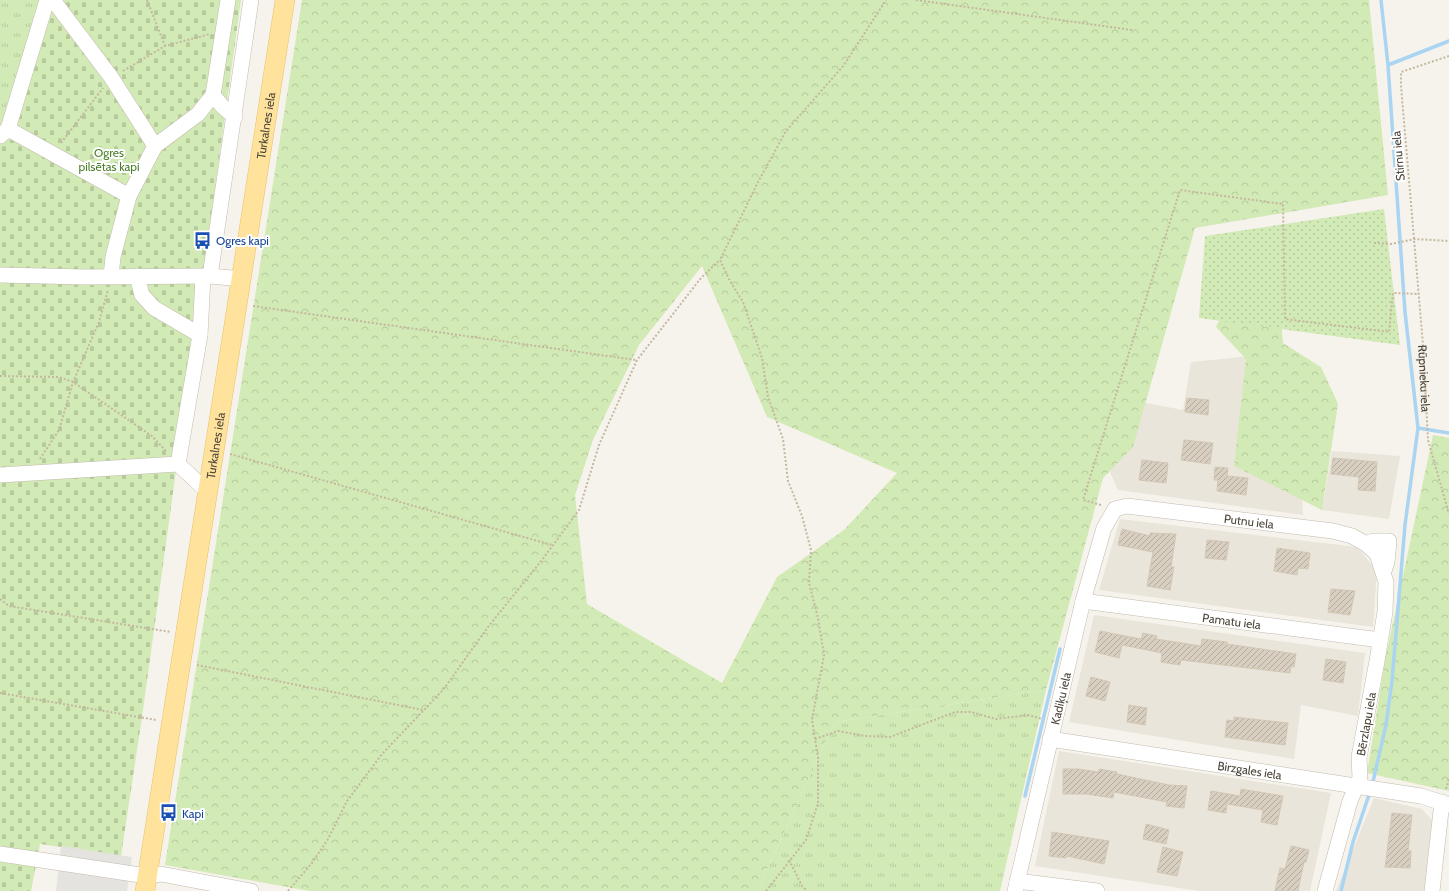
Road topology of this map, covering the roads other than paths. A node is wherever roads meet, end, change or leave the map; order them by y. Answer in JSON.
{"nodes":[{"id":1,"x":228,"y":0,"type":"edge"},
{"id":2,"x":251,"y":0,"type":"edge"},
{"id":3,"x":285,"y":0,"type":"edge"},
{"id":4,"x":52,"y":1,"type":"edge"},
{"id":5,"x":213,"y":95,"type":"junction"},
{"id":6,"x":235,"y":117,"type":"junction"},
{"id":7,"x":4,"y":133,"type":"edge"},
{"id":8,"x":155,"y":146,"type":"junction"},
{"id":9,"x":129,"y":196,"type":"junction"},
{"id":10,"x":0,"y":275,"type":"edge"},
{"id":11,"x":111,"y":276,"type":"junction"},
{"id":12,"x":137,"y":276,"type":"junction"},
{"id":13,"x":207,"y":276,"type":"junction"},
{"id":14,"x":242,"y":280,"type":"junction"},
{"id":15,"x":200,"y":335,"type":"junction"},
{"id":16,"x":178,"y":464,"type":"junction"},
{"id":17,"x":0,"y":475,"type":"edge"},
{"id":18,"x":208,"y":492,"type":"junction"},
{"id":19,"x":1115,"y":509,"type":"joint"},
{"id":20,"x":1366,"y":544,"type":"junction"},
{"id":21,"x":1377,"y":554,"type":"joint"},
{"id":22,"x":1384,"y":571,"type":"junction"},
{"id":23,"x":1083,"y":601,"type":"junction"},
{"id":24,"x":1380,"y":640,"type":"junction"},
{"id":25,"x":1050,"y":739,"type":"junction"},
{"id":26,"x":1358,"y":786,"type":"junction"},
{"id":27,"x":1446,"y":803,"type":"edge"},
{"id":28,"x":0,"y":854,"type":"edge"},
{"id":29,"x":146,"y":884,"type":"edge"},
{"id":30,"x":1016,"y":886,"type":"edge"},
{"id":31,"x":251,"y":891,"type":"edge"},
{"id":32,"x":1097,"y":891,"type":"edge"},
{"id":33,"x":1325,"y":891,"type":"edge"},
{"id":34,"x":1432,"y":891,"type":"edge"}],
"edges":[{"from":1,"to":5,"type":"street"},
{"from":2,"to":6,"type":"street"},
{"from":3,"to":14,"type":"main road","name":"Turkalnes iela"},
{"from":4,"to":7,"type":"street"},
{"from":4,"to":8,"type":"street"},
{"from":5,"to":6,"type":"street"},
{"from":5,"to":8,"type":"street"},
{"from":6,"to":13,"type":"street"},
{"from":7,"to":9,"type":"street"},
{"from":8,"to":9,"type":"street"},
{"from":9,"to":11,"type":"street"},
{"from":10,"to":11,"type":"street"},
{"from":11,"to":12,"type":"street"},
{"from":12,"to":13,"type":"street"},
{"from":12,"to":15,"type":"street"},
{"from":13,"to":14,"type":"street"},
{"from":13,"to":15,"type":"street"},
{"from":14,"to":18,"type":"main road","name":"Turkalnes iela"},
{"from":15,"to":16,"type":"street"},
{"from":16,"to":17,"type":"street"},
{"from":16,"to":18,"type":"street"},
{"from":18,"to":29,"type":"main road","name":"Turkalnes iela"},
{"from":19,"to":20,"type":"street","name":"Putnu iela"},
{"from":19,"to":23,"type":"street","name":"Kadiķu iela"},
{"from":20,"to":21,"type":"street","name":"Putnu iela"},
{"from":20,"to":22,"type":"street"},
{"from":21,"to":22,"type":"street","name":"Bērzlapu iela"},
{"from":22,"to":24,"type":"street","name":"Bērzlapu iela"},
{"from":23,"to":24,"type":"street","name":"Pamatu iela"},
{"from":23,"to":25,"type":"street","name":"Kadiķu iela"},
{"from":24,"to":26,"type":"street","name":"Bērzlapu iela"},
{"from":25,"to":26,"type":"street","name":"Birzgales iela"},
{"from":25,"to":30,"type":"street","name":"Kadiķu iela"},
{"from":26,"to":27,"type":"street","name":"Birzgales iela"},
{"from":26,"to":33,"type":"street","name":"Bērzlapu iela"},
{"from":27,"to":34,"type":"street"},
{"from":28,"to":29,"type":"street"},
{"from":29,"to":31,"type":"street"},
{"from":30,"to":32,"type":"street"}]}
